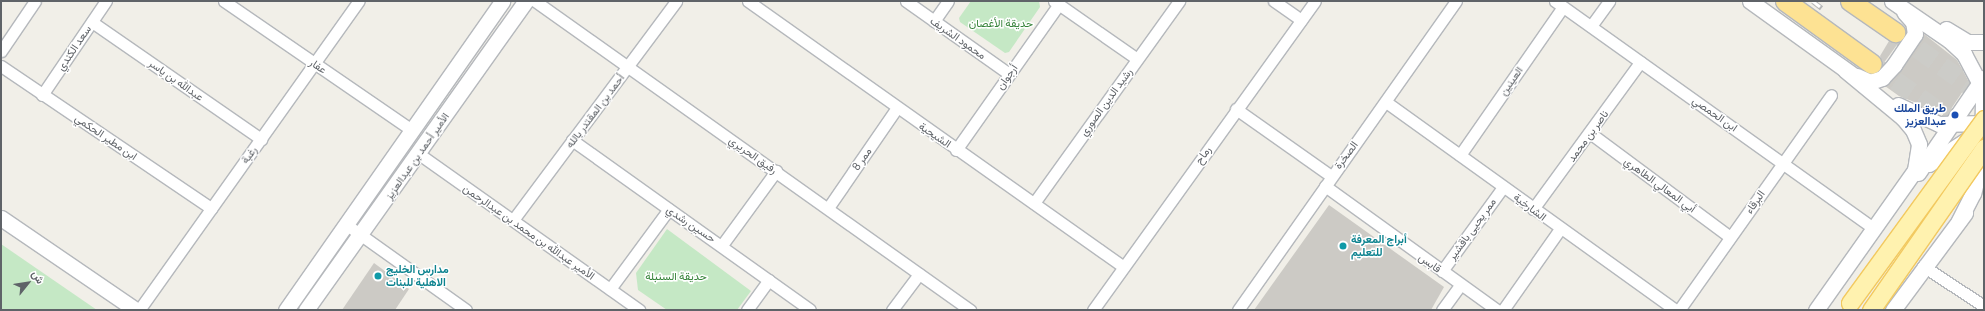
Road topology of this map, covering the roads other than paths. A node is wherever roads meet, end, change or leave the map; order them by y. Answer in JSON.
{"nodes":[{"id":1,"x":35,"y":1,"type":"edge"},
{"id":2,"x":106,"y":1,"type":"edge"},
{"id":3,"x":224,"y":1,"type":"edge"},
{"id":4,"x":359,"y":1,"type":"edge"},
{"id":5,"x":502,"y":1,"type":"edge"},
{"id":6,"x":526,"y":1,"type":"edge"},
{"id":7,"x":535,"y":1,"type":"edge"},
{"id":8,"x":676,"y":1,"type":"edge"},
{"id":9,"x":748,"y":1,"type":"edge"},
{"id":10,"x":906,"y":1,"type":"edge"},
{"id":11,"x":948,"y":1,"type":"edge"},
{"id":12,"x":1179,"y":1,"type":"edge"},
{"id":13,"x":1274,"y":1,"type":"edge"},
{"id":14,"x":1315,"y":1,"type":"edge"},
{"id":15,"x":1456,"y":1,"type":"edge"},
{"id":16,"x":1610,"y":1,"type":"edge"},
{"id":17,"x":1750,"y":1,"type":"edge"},
{"id":18,"x":1785,"y":1,"type":"edge"},
{"id":19,"x":1850,"y":1,"type":"edge"},
{"id":20,"x":1891,"y":1,"type":"edge"},
{"id":21,"x":1897,"y":1,"type":"edge"},
{"id":22,"x":1057,"y":3,"type":"edge"},
{"id":23,"x":1559,"y":4,"type":"edge"},
{"id":24,"x":1301,"y":20,"type":"junction"},
{"id":25,"x":934,"y":21,"type":"junction"},
{"id":26,"x":92,"y":22,"type":"junction"},
{"id":27,"x":1591,"y":26,"type":"junction"},
{"id":28,"x":1895,"y":32,"type":"tunnel mouth"},
{"id":29,"x":1984,"y":42,"type":"edge"},
{"id":30,"x":1,"y":51,"type":"edge"},
{"id":31,"x":1137,"y":59,"type":"junction"},
{"id":32,"x":1640,"y":62,"type":"junction"},
{"id":33,"x":314,"y":63,"type":"junction"},
{"id":34,"x":1872,"y":64,"type":"tunnel mouth"},
{"id":35,"x":1,"y":66,"type":"edge"},
{"id":36,"x":627,"y":68,"type":"junction"},
{"id":37,"x":1845,"y":70,"type":"junction"},
{"id":38,"x":1009,"y":74,"type":"junction"},
{"id":39,"x":1981,"y":80,"type":"edge"},
{"id":40,"x":42,"y":95,"type":"junction"},
{"id":41,"x":1831,"y":95,"type":"dead end"},
{"id":42,"x":1386,"y":102,"type":"junction"},
{"id":43,"x":896,"y":109,"type":"junction"},
{"id":44,"x":1236,"y":109,"type":"junction"},
{"id":45,"x":1951,"y":126,"type":"junction"},
{"id":46,"x":412,"y":130,"type":"junction"},
{"id":47,"x":1984,"y":130,"type":"edge"},
{"id":48,"x":1590,"y":133,"type":"junction"},
{"id":49,"x":261,"y":139,"type":"junction"},
{"id":50,"x":572,"y":140,"type":"junction"},
{"id":51,"x":956,"y":150,"type":"junction"},
{"id":52,"x":419,"y":154,"type":"junction"},
{"id":53,"x":1460,"y":155,"type":"junction"},
{"id":54,"x":1784,"y":162,"type":"junction"},
{"id":55,"x":776,"y":171,"type":"junction"},
{"id":56,"x":1918,"y":173,"type":"junction"},
{"id":57,"x":1331,"y":176,"type":"junction"},
{"id":58,"x":1325,"y":186,"type":"junction"},
{"id":59,"x":1503,"y":187,"type":"junction"},
{"id":60,"x":1984,"y":188,"type":"edge"},
{"id":61,"x":1901,"y":191,"type":"junction"},
{"id":62,"x":1984,"y":198,"type":"edge"},
{"id":63,"x":1034,"y":203,"type":"junction"},
{"id":64,"x":211,"y":208,"type":"junction"},
{"id":65,"x":828,"y":208,"type":"junction"},
{"id":66,"x":669,"y":209,"type":"junction"},
{"id":67,"x":1533,"y":209,"type":"junction"},
{"id":68,"x":1,"y":218,"type":"edge"},
{"id":69,"x":513,"y":220,"type":"junction"},
{"id":70,"x":1959,"y":221,"type":"junction"},
{"id":71,"x":347,"y":225,"type":"junction"},
{"id":72,"x":1874,"y":228,"type":"junction"},
{"id":73,"x":1560,"y":229,"type":"junction"},
{"id":74,"x":361,"y":235,"type":"junction"},
{"id":75,"x":1730,"y":237,"type":"junction"},
{"id":76,"x":722,"y":245,"type":"junction"},
{"id":77,"x":1923,"y":266,"type":"junction"},
{"id":78,"x":1124,"y":267,"type":"junction"},
{"id":79,"x":1442,"y":271,"type":"junction"},
{"id":80,"x":919,"y":274,"type":"junction"},
{"id":81,"x":769,"y":280,"type":"junction"},
{"id":82,"x":1460,"y":285,"type":"junction"},
{"id":83,"x":610,"y":289,"type":"junction"},
{"id":84,"x":1850,"y":303,"type":"dead end"},
{"id":85,"x":1984,"y":306,"type":"edge"},
{"id":86,"x":462,"y":309,"type":"edge"},
{"id":87,"x":136,"y":310,"type":"edge"},
{"id":88,"x":139,"y":310,"type":"edge"},
{"id":89,"x":286,"y":310,"type":"edge"},
{"id":90,"x":306,"y":310,"type":"edge"},
{"id":91,"x":639,"y":310,"type":"edge"},
{"id":92,"x":747,"y":310,"type":"edge"},
{"id":93,"x":810,"y":310,"type":"edge"},
{"id":94,"x":892,"y":310,"type":"edge"},
{"id":95,"x":970,"y":310,"type":"edge"},
{"id":96,"x":1093,"y":310,"type":"edge"},
{"id":97,"x":1238,"y":310,"type":"edge"},
{"id":98,"x":1442,"y":310,"type":"edge"},
{"id":99,"x":1497,"y":310,"type":"edge"},
{"id":100,"x":1503,"y":310,"type":"edge"},
{"id":101,"x":1675,"y":310,"type":"edge"},
{"id":102,"x":1679,"y":310,"type":"edge"},
{"id":103,"x":1816,"y":310,"type":"edge"},
{"id":104,"x":1871,"y":310,"type":"edge"},
{"id":105,"x":1893,"y":310,"type":"edge"}],
"edges":[{"from":1,"to":30,"type":"street"},
{"from":2,"to":26,"type":"street","name":"سعد الكندي"},
{"from":3,"to":33,"type":"street","name":"عفار"},
{"from":4,"to":33,"type":"street","name":"رغبة"},
{"from":5,"to":46,"type":"main road","name":"الأمير أحمد بن عبدالعزيز"},
{"from":6,"to":52,"type":"main road","name":"الأمير أحمد بن عبدالعزيز"},
{"from":7,"to":36,"type":"street","name":"رفيق الحريري"},
{"from":8,"to":36,"type":"street","name":"أحمد بن المقتدر بالله"},
{"from":9,"to":43,"type":"street","name":"الشيحية"},
{"from":10,"to":25,"type":"street","name":"محمود الشريف"},
{"from":11,"to":25,"type":"street"},
{"from":12,"to":31,"type":"street","name":"رشيد الدين الصوري"},
{"from":13,"to":24,"type":"street"},
{"from":14,"to":24,"type":"street","name":"رماح"},
{"from":15,"to":42,"type":"street","name":"الصخرة"},
{"from":16,"to":27,"type":"street"},
{"from":17,"to":37,"type":"main road"},
{"from":18,"to":34,"type":"highway"},
{"from":19,"to":28,"type":"highway"},
{"from":20,"to":37,"type":"main road"},
{"from":20,"to":39,"type":"main road"},
{"from":21,"to":29,"type":"main road"},
{"from":22,"to":31,"type":"street"},
{"from":22,"to":38,"type":"street","name":"أرجوان"},
{"from":23,"to":27,"type":"street","name":"ابن الحمصي"},
{"from":23,"to":53,"type":"street","name":"العينين"},
{"from":24,"to":44,"type":"street","name":"رماح"},
{"from":25,"to":38,"type":"street","name":"محمود الشريف"},
{"from":26,"to":40,"type":"street","name":"سعد الكندي"},
{"from":26,"to":49,"type":"street","name":"عبدالله بن ياسر"},
{"from":27,"to":32,"type":"street","name":"ابن الحمصي"},
{"from":31,"to":63,"type":"street","name":"رشيد الدين الصوري"},
{"from":32,"to":48,"type":"street","name":"ناصر بن محمد"},
{"from":32,"to":54,"type":"street","name":"ابن الحمصي"},
{"from":33,"to":46,"type":"street","name":"عفار"},
{"from":33,"to":49,"type":"street","name":"رغبة"},
{"from":35,"to":40,"type":"street","name":"ابن مطير الحكمي"},
{"from":36,"to":50,"type":"street","name":"أحمد بن المقتدر بالله"},
{"from":36,"to":55,"type":"street","name":"رفيق الحريري"},
{"from":37,"to":45,"type":"main road"},
{"from":37,"to":61,"type":"main road"},
{"from":38,"to":51,"type":"street","name":"أرجوان"},
{"from":39,"to":45,"type":"main road"},
{"from":39,"to":47,"type":"main road"},
{"from":40,"to":64,"type":"street","name":"ابن مطير الحكمي"},
{"from":41,"to":54,"type":"street","name":"البرقاء"},
{"from":42,"to":53,"type":"street","name":"الشارخية"},
{"from":42,"to":57,"type":"street","name":"الصخرة"},
{"from":43,"to":51,"type":"street","name":"الشيحية"},
{"from":43,"to":65,"type":"street","name":"ممر 8"},
{"from":44,"to":57,"type":"street"},
{"from":44,"to":78,"type":"street","name":"رماح"},
{"from":45,"to":47,"type":"main road"},
{"from":45,"to":56,"type":"main road"},
{"from":46,"to":71,"type":"main road","name":"الأمير أحمد بن عبدالعزيز"},
{"from":47,"to":56,"type":"main road"},
{"from":47,"to":70,"type":"main road"},
{"from":47,"to":84,"type":"main road","bridge":true},
{"from":47,"to":104,"type":"main road","bridge":true},
{"from":48,"to":67,"type":"street","name":"ناصر بن محمد"},
{"from":48,"to":75,"type":"street","name":"أبي المعالي الطاهري"},
{"from":49,"to":64,"type":"street","name":"رغبة"},
{"from":50,"to":66,"type":"street","name":"حسين رشدي"},
{"from":50,"to":69,"type":"street","name":"أحمد بن المقتدر بالله"},
{"from":51,"to":63,"type":"street","name":"الشيحية"},
{"from":52,"to":69,"type":"street","name":"الأمير عبدالله بن محمد بن عبدالرحمن"},
{"from":52,"to":74,"type":"main road","name":"الأمير أحمد بن عبدالعزيز"},
{"from":53,"to":59,"type":"street","name":"الشارخية"},
{"from":54,"to":72,"type":"street","name":"ابن الحمصي"},
{"from":54,"to":75,"type":"street","name":"البرقاء"},
{"from":55,"to":65,"type":"street","name":"رفيق الحريري"},
{"from":55,"to":76,"type":"street"},
{"from":56,"to":61,"type":"main road"},
{"from":57,"to":58,"type":"street","name":"الصخرة"},
{"from":58,"to":79,"type":"street","name":"قابس"},
{"from":58,"to":97,"type":"street","name":"الصخرة"},
{"from":59,"to":67,"type":"street","name":"الشارخية"},
{"from":59,"to":79,"type":"street","name":"ممر يحيى باقشير"},
{"from":60,"to":70,"type":"main road"},
{"from":61,"to":70,"type":"main road"},
{"from":61,"to":72,"type":"main road"},
{"from":62,"to":70,"type":"main road"},
{"from":63,"to":78,"type":"street","name":"الشيحية"},
{"from":64,"to":88,"type":"street","name":"رغبة"},
{"from":65,"to":80,"type":"street","name":"رفيق الحريري"},
{"from":66,"to":76,"type":"street","name":"حسين رشدي"},
{"from":66,"to":83,"type":"street"},
{"from":67,"to":73,"type":"street","name":"الشارخية"},
{"from":68,"to":87,"type":"main road"},
{"from":69,"to":83,"type":"street","name":"الأمير عبدالله بن محمد بن عبدالرحمن"},
{"from":70,"to":77,"type":"main road"},
{"from":71,"to":74,"type":"street"},
{"from":71,"to":89,"type":"main road","name":"الأمير أحمد بن عبدالعزيز"},
{"from":72,"to":103,"type":"main road"},
{"from":73,"to":100,"type":"street"},
{"from":73,"to":101,"type":"street","name":"الشارخية"},
{"from":74,"to":86,"type":"street"},
{"from":74,"to":90,"type":"main road","name":"الأمير أحمد بن عبدالعزيز"},
{"from":75,"to":102,"type":"street","name":"البرقاء"},
{"from":76,"to":81,"type":"street","name":"حسين رشدي"},
{"from":77,"to":85,"type":"street"},
{"from":77,"to":105,"type":"main road"},
{"from":78,"to":96,"type":"street","name":"رماح"},
{"from":79,"to":82,"type":"street","name":"قابس"},
{"from":80,"to":94,"type":"street"},
{"from":80,"to":95,"type":"street","name":"رفيق الحريري"},
{"from":81,"to":92,"type":"street"},
{"from":81,"to":93,"type":"street","name":"حسين رشدي"},
{"from":82,"to":98,"type":"street"},
{"from":82,"to":99,"type":"street","name":"قابس"},
{"from":83,"to":91,"type":"street","name":"الأمير عبدالله بن محمد بن عبدالرحمن"}]}
